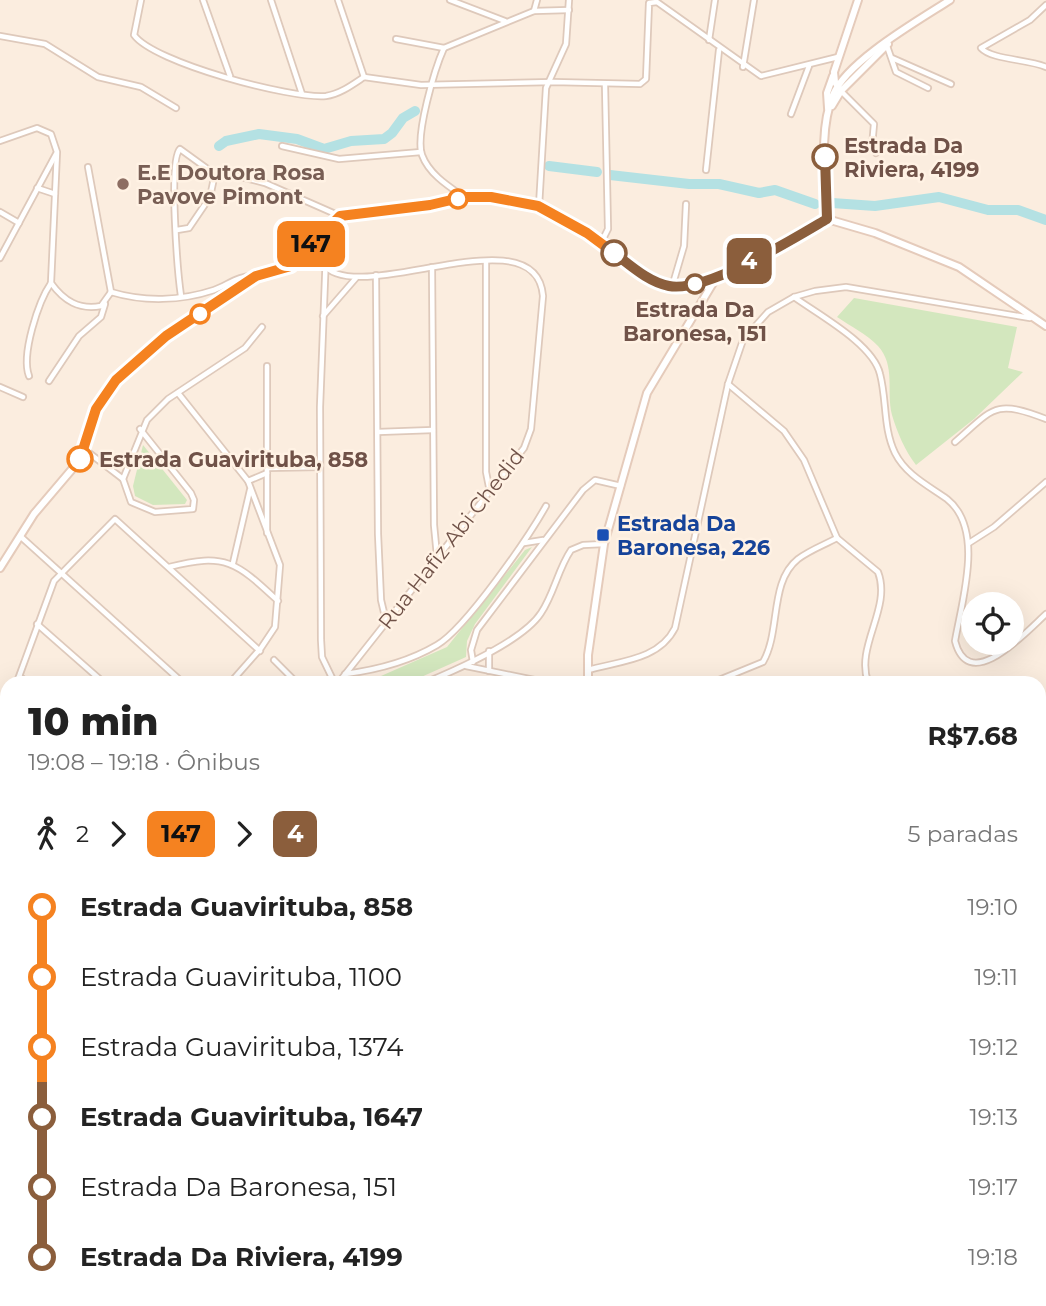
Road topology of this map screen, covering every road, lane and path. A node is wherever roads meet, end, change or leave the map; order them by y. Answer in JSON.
{"nodes":[{"id":1,"x":141,"y":0,"type":"edge"},
{"id":2,"x":204,"y":0,"type":"edge"},
{"id":3,"x":271,"y":0,"type":"edge"},
{"id":4,"x":338,"y":0,"type":"edge"},
{"id":5,"x":450,"y":0,"type":"edge"},
{"id":6,"x":537,"y":0,"type":"edge"},
{"id":7,"x":569,"y":0,"type":"edge"},
{"id":8,"x":715,"y":0,"type":"edge"},
{"id":9,"x":754,"y":0,"type":"edge"},
{"id":10,"x":858,"y":0,"type":"edge"},
{"id":11,"x":950,"y":0,"type":"edge"},
{"id":12,"x":649,"y":1,"type":"edge"},
{"id":13,"x":1046,"y":5,"type":"edge"},
{"id":14,"x":569,"y":10,"type":"junction"},
{"id":15,"x":534,"y":11,"type":"junction"},
{"id":16,"x":505,"y":21,"type":"junction"},
{"id":17,"x":0,"y":36,"type":"edge"},
{"id":18,"x":396,"y":38,"type":"dead end"},
{"id":19,"x":709,"y":40,"type":"junction"},
{"id":20,"x":888,"y":43,"type":"junction"},
{"id":21,"x":444,"y":48,"type":"junction"},
{"id":22,"x":719,"y":49,"type":"junction"},
{"id":23,"x":838,"y":57,"type":"junction"},
{"id":24,"x":892,"y":58,"type":"junction"},
{"id":25,"x":810,"y":65,"type":"junction"},
{"id":26,"x":835,"y":65,"type":"junction"},
{"id":27,"x":743,"y":67,"type":"junction"},
{"id":28,"x":1046,"y":67,"type":"edge"},
{"id":29,"x":230,"y":76,"type":"junction"},
{"id":30,"x":833,"y":76,"type":"junction"},
{"id":31,"x":364,"y":77,"type":"junction"},
{"id":32,"x":548,"y":82,"type":"junction"},
{"id":33,"x":951,"y":84,"type":"dead end"},
{"id":34,"x":433,"y":85,"type":"junction"},
{"id":35,"x":605,"y":85,"type":"junction"},
{"id":36,"x":928,"y":88,"type":"dead end"},
{"id":37,"x":842,"y":89,"type":"junction"},
{"id":38,"x":302,"y":94,"type":"junction"},
{"id":39,"x":176,"y":108,"type":"dead end"},
{"id":40,"x":792,"y":114,"type":"dead end"},
{"id":41,"x":828,"y":114,"type":"junction"},
{"id":42,"x":0,"y":141,"type":"edge"},
{"id":43,"x":282,"y":146,"type":"dead end"},
{"id":44,"x":57,"y":152,"type":"junction"},
{"id":45,"x":421,"y":152,"type":"junction"},
{"id":46,"x":876,"y":153,"type":"dead end"},
{"id":47,"x":88,"y":167,"type":"dead end"},
{"id":48,"x":706,"y":170,"type":"dead end"},
{"id":49,"x":237,"y":176,"type":"dead end"},
{"id":50,"x":37,"y":188,"type":"junction"},
{"id":51,"x":55,"y":194,"type":"junction"},
{"id":52,"x":464,"y":197,"type":"junction"},
{"id":53,"x":686,"y":204,"type":"dead end"},
{"id":54,"x":538,"y":206,"type":"junction"},
{"id":55,"x":0,"y":212,"type":"edge"},
{"id":56,"x":340,"y":216,"type":"junction"},
{"id":57,"x":827,"y":219,"type":"junction"},
{"id":58,"x":19,"y":223,"type":"junction"},
{"id":59,"x":327,"y":228,"type":"junction"},
{"id":60,"x":177,"y":230,"type":"junction"},
{"id":61,"x":319,"y":236,"type":"junction"},
{"id":62,"x":601,"y":243,"type":"junction"},
{"id":63,"x":324,"y":252,"type":"junction"},
{"id":64,"x":0,"y":258,"type":"edge"},
{"id":65,"x":486,"y":262,"type":"junction"},
{"id":66,"x":323,"y":264,"type":"junction"},
{"id":67,"x":432,"y":267,"type":"junction"},
{"id":68,"x":376,"y":275,"type":"junction"},
{"id":69,"x":256,"y":276,"type":"junction"},
{"id":70,"x":357,"y":278,"type":"junction"},
{"id":71,"x":716,"y":278,"type":"junction"},
{"id":72,"x":51,"y":283,"type":"junction"},
{"id":73,"x":672,"y":287,"type":"junction"},
{"id":74,"x":111,"y":292,"type":"junction"},
{"id":75,"x":181,"y":296,"type":"junction"},
{"id":76,"x":794,"y":298,"type":"junction"},
{"id":77,"x":105,"y":302,"type":"junction"},
{"id":78,"x":322,"y":317,"type":"junction"},
{"id":79,"x":1033,"y":318,"type":"junction"},
{"id":80,"x":1046,"y":326,"type":"edge"},
{"id":81,"x":262,"y":327,"type":"dead end"},
{"id":82,"x":267,"y":366,"type":"dead end"},
{"id":83,"x":29,"y":376,"type":"dead end"},
{"id":84,"x":49,"y":381,"type":"dead end"},
{"id":85,"x":728,"y":384,"type":"junction"},
{"id":86,"x":0,"y":387,"type":"edge"},
{"id":87,"x":178,"y":393,"type":"junction"},
{"id":88,"x":23,"y":397,"type":"dead end"},
{"id":89,"x":1046,"y":419,"type":"edge"},
{"id":90,"x":141,"y":429,"type":"junction"},
{"id":91,"x":433,"y":430,"type":"junction"},
{"id":92,"x":378,"y":432,"type":"junction"},
{"id":93,"x":955,"y":442,"type":"dead end"},
{"id":94,"x":84,"y":449,"type":"junction"},
{"id":95,"x":320,"y":467,"type":"junction"},
{"id":96,"x":267,"y":471,"type":"junction"},
{"id":97,"x":123,"y":479,"type":"junction"},
{"id":98,"x":248,"y":481,"type":"junction"},
{"id":99,"x":1046,"y":482,"type":"edge"},
{"id":100,"x":621,"y":486,"type":"junction"},
{"id":101,"x":251,"y":489,"type":"junction"},
{"id":102,"x":490,"y":493,"type":"junction"},
{"id":103,"x":546,"y":506,"type":"dead end"},
{"id":104,"x":267,"y":534,"type":"junction"},
{"id":105,"x":20,"y":536,"type":"junction"},
{"id":106,"x":837,"y":538,"type":"junction"},
{"id":107,"x":544,"y":540,"type":"junction"},
{"id":108,"x":969,"y":543,"type":"junction"},
{"id":109,"x":523,"y":544,"type":"junction"},
{"id":110,"x":604,"y":544,"type":"junction"},
{"id":111,"x":438,"y":557,"type":"junction"},
{"id":112,"x":233,"y":563,"type":"junction"},
{"id":113,"x":0,"y":567,"type":"edge"},
{"id":114,"x":169,"y":567,"type":"junction"},
{"id":115,"x":61,"y":573,"type":"junction"},
{"id":116,"x":279,"y":602,"type":"junction"},
{"id":117,"x":1046,"y":614,"type":"edge"},
{"id":118,"x":386,"y":621,"type":"junction"},
{"id":119,"x":37,"y":624,"type":"junction"},
{"id":120,"x":260,"y":651,"type":"junction"},
{"id":121,"x":489,"y":651,"type":"junction"},
{"id":122,"x":274,"y":660,"type":"dead end"},
{"id":123,"x":473,"y":662,"type":"junction"},
{"id":124,"x":464,"y":666,"type":"junction"},
{"id":125,"x":587,"y":670,"type":"junction"},
{"id":126,"x":489,"y":671,"type":"junction"},
{"id":127,"x":345,"y":674,"type":"joint"},
{"id":128,"x":20,"y":676,"type":"edge"},
{"id":129,"x":96,"y":676,"type":"edge"},
{"id":130,"x":175,"y":676,"type":"edge"},
{"id":131,"x":237,"y":676,"type":"edge"},
{"id":132,"x":290,"y":676,"type":"edge"},
{"id":133,"x":333,"y":676,"type":"edge"},
{"id":134,"x":441,"y":676,"type":"edge"},
{"id":135,"x":514,"y":676,"type":"edge"},
{"id":136,"x":588,"y":676,"type":"edge"},
{"id":137,"x":729,"y":676,"type":"edge"},
{"id":138,"x":867,"y":676,"type":"edge"}],
"edges":[{"from":1,"to":29,"type":"street"},
{"from":2,"to":29,"type":"street"},
{"from":3,"to":38,"type":"street"},
{"from":4,"to":31,"type":"street"},
{"from":5,"to":16,"type":"street"},
{"from":6,"to":15,"type":"street"},
{"from":7,"to":14,"type":"street"},
{"from":8,"to":19,"type":"street"},
{"from":9,"to":27,"type":"street"},
{"from":10,"to":23,"type":"street"},
{"from":11,"to":20,"type":"street"},
{"from":12,"to":19,"type":"street"},
{"from":12,"to":35,"type":"street"},
{"from":13,"to":28,"type":"street"},
{"from":14,"to":15,"type":"street"},
{"from":14,"to":32,"type":"street"},
{"from":15,"to":16,"type":"street"},
{"from":16,"to":21,"type":"street"},
{"from":17,"to":39,"type":"street"},
{"from":18,"to":21,"type":"street"},
{"from":19,"to":22,"type":"street"},
{"from":20,"to":24,"type":"street"},
{"from":20,"to":37,"type":"street"},
{"from":21,"to":34,"type":"street"},
{"from":22,"to":27,"type":"street"},
{"from":22,"to":48,"type":"street"},
{"from":23,"to":25,"type":"street"},
{"from":23,"to":26,"type":"street"},
{"from":24,"to":33,"type":"street"},
{"from":24,"to":36,"type":"street"},
{"from":25,"to":27,"type":"street"},
{"from":25,"to":40,"type":"street"},
{"from":26,"to":30,"type":"street"},
{"from":26,"to":37,"type":"street"},
{"from":29,"to":38,"type":"street"},
{"from":30,"to":37,"type":"street"},
{"from":30,"to":41,"type":"street"},
{"from":31,"to":34,"type":"street"},
{"from":31,"to":38,"type":"street"},
{"from":32,"to":34,"type":"street"},
{"from":32,"to":35,"type":"street"},
{"from":32,"to":54,"type":"street"},
{"from":34,"to":45,"type":"street"},
{"from":35,"to":62,"type":"street"},
{"from":37,"to":41,"type":"street"},
{"from":37,"to":46,"type":"street"},
{"from":41,"to":57,"type":"street"},
{"from":42,"to":44,"type":"street"},
{"from":43,"to":45,"type":"street"},
{"from":44,"to":50,"type":"street"},
{"from":44,"to":51,"type":"street"},
{"from":45,"to":52,"type":"street"},
{"from":47,"to":74,"type":"street"},
{"from":49,"to":56,"type":"street"},
{"from":50,"to":51,"type":"street"},
{"from":50,"to":58,"type":"street"},
{"from":51,"to":72,"type":"street"},
{"from":52,"to":54,"type":"street"},
{"from":52,"to":56,"type":"street"},
{"from":53,"to":73,"type":"street"},
{"from":54,"to":62,"type":"street"},
{"from":55,"to":58,"type":"street"},
{"from":56,"to":59,"type":"street"},
{"from":57,"to":71,"type":"street"},
{"from":57,"to":79,"type":"street"},
{"from":58,"to":64,"type":"street"},
{"from":59,"to":61,"type":"street"},
{"from":59,"to":63,"type":"street"},
{"from":60,"to":60,"type":"street"},
{"from":60,"to":75,"type":"street"},
{"from":61,"to":63,"type":"street"},
{"from":61,"to":69,"type":"street"},
{"from":62,"to":73,"type":"street"},
{"from":63,"to":66,"type":"street"},
{"from":65,"to":67,"type":"street","name":"Rua Hafiz Abi Chedid"},
{"from":65,"to":102,"type":"street"},
{"from":65,"to":102,"type":"street","name":"Rua Hafiz Abi Chedid"},
{"from":66,"to":70,"type":"street","name":"Rua Hafiz Abi Chedid"},
{"from":66,"to":78,"type":"street"},
{"from":67,"to":68,"type":"street","name":"Rua Hafiz Abi Chedid"},
{"from":67,"to":91,"type":"street"},
{"from":68,"to":70,"type":"street","name":"Rua Hafiz Abi Chedid"},
{"from":68,"to":92,"type":"street"},
{"from":69,"to":75,"type":"street"},
{"from":69,"to":94,"type":"street"},
{"from":70,"to":78,"type":"street"},
{"from":71,"to":73,"type":"street"},
{"from":71,"to":100,"type":"street"},
{"from":72,"to":77,"type":"street"},
{"from":72,"to":83,"type":"street"},
{"from":74,"to":75,"type":"street"},
{"from":74,"to":77,"type":"street"},
{"from":76,"to":79,"type":"street"},
{"from":76,"to":85,"type":"street"},
{"from":76,"to":108,"type":"street"},
{"from":77,"to":84,"type":"street"},
{"from":78,"to":95,"type":"street"},
{"from":79,"to":80,"type":"street"},
{"from":81,"to":87,"type":"street"},
{"from":82,"to":96,"type":"street"},
{"from":85,"to":106,"type":"street"},
{"from":85,"to":125,"type":"street"},
{"from":86,"to":88,"type":"street"},
{"from":87,"to":90,"type":"street"},
{"from":87,"to":98,"type":"street"},
{"from":89,"to":93,"type":"street"},
{"from":90,"to":97,"type":"street"},
{"from":90,"to":97,"type":"street"},
{"from":91,"to":92,"type":"street"},
{"from":91,"to":111,"type":"street"},
{"from":92,"to":118,"type":"street"},
{"from":94,"to":97,"type":"street"},
{"from":94,"to":105,"type":"street"},
{"from":95,"to":96,"type":"street"},
{"from":95,"to":133,"type":"street"},
{"from":96,"to":98,"type":"street"},
{"from":96,"to":104,"type":"street"},
{"from":98,"to":101,"type":"street"},
{"from":99,"to":108,"type":"street"},
{"from":100,"to":107,"type":"street"},
{"from":100,"to":110,"type":"street"},
{"from":101,"to":104,"type":"street"},
{"from":101,"to":112,"type":"street"},
{"from":102,"to":111,"type":"street","name":"Rua Hafiz Abi Chedid"},
{"from":103,"to":109,"type":"street"},
{"from":104,"to":116,"type":"street"},
{"from":105,"to":113,"type":"street"},
{"from":105,"to":115,"type":"street"},
{"from":106,"to":137,"type":"street"},
{"from":106,"to":138,"type":"street"},
{"from":107,"to":109,"type":"street"},
{"from":107,"to":123,"type":"street"},
{"from":108,"to":117,"type":"street"},
{"from":109,"to":127,"type":"street"},
{"from":110,"to":121,"type":"street"},
{"from":110,"to":125,"type":"street"},
{"from":111,"to":118,"type":"street","name":"Rua Hafiz Abi Chedid"},
{"from":112,"to":114,"type":"street"},
{"from":112,"to":116,"type":"street"},
{"from":114,"to":115,"type":"street"},
{"from":114,"to":120,"type":"street"},
{"from":115,"to":119,"type":"street"},
{"from":115,"to":130,"type":"street"},
{"from":116,"to":120,"type":"street"},
{"from":118,"to":127,"type":"street","name":"Rua Hafiz Abi Chedid"},
{"from":119,"to":128,"type":"street"},
{"from":119,"to":129,"type":"street"},
{"from":120,"to":131,"type":"street"},
{"from":121,"to":123,"type":"street"},
{"from":121,"to":126,"type":"street"},
{"from":122,"to":132,"type":"street"},
{"from":123,"to":124,"type":"street"},
{"from":124,"to":126,"type":"street"},
{"from":124,"to":134,"type":"street"},
{"from":125,"to":136,"type":"street"},
{"from":126,"to":135,"type":"street"}]}
